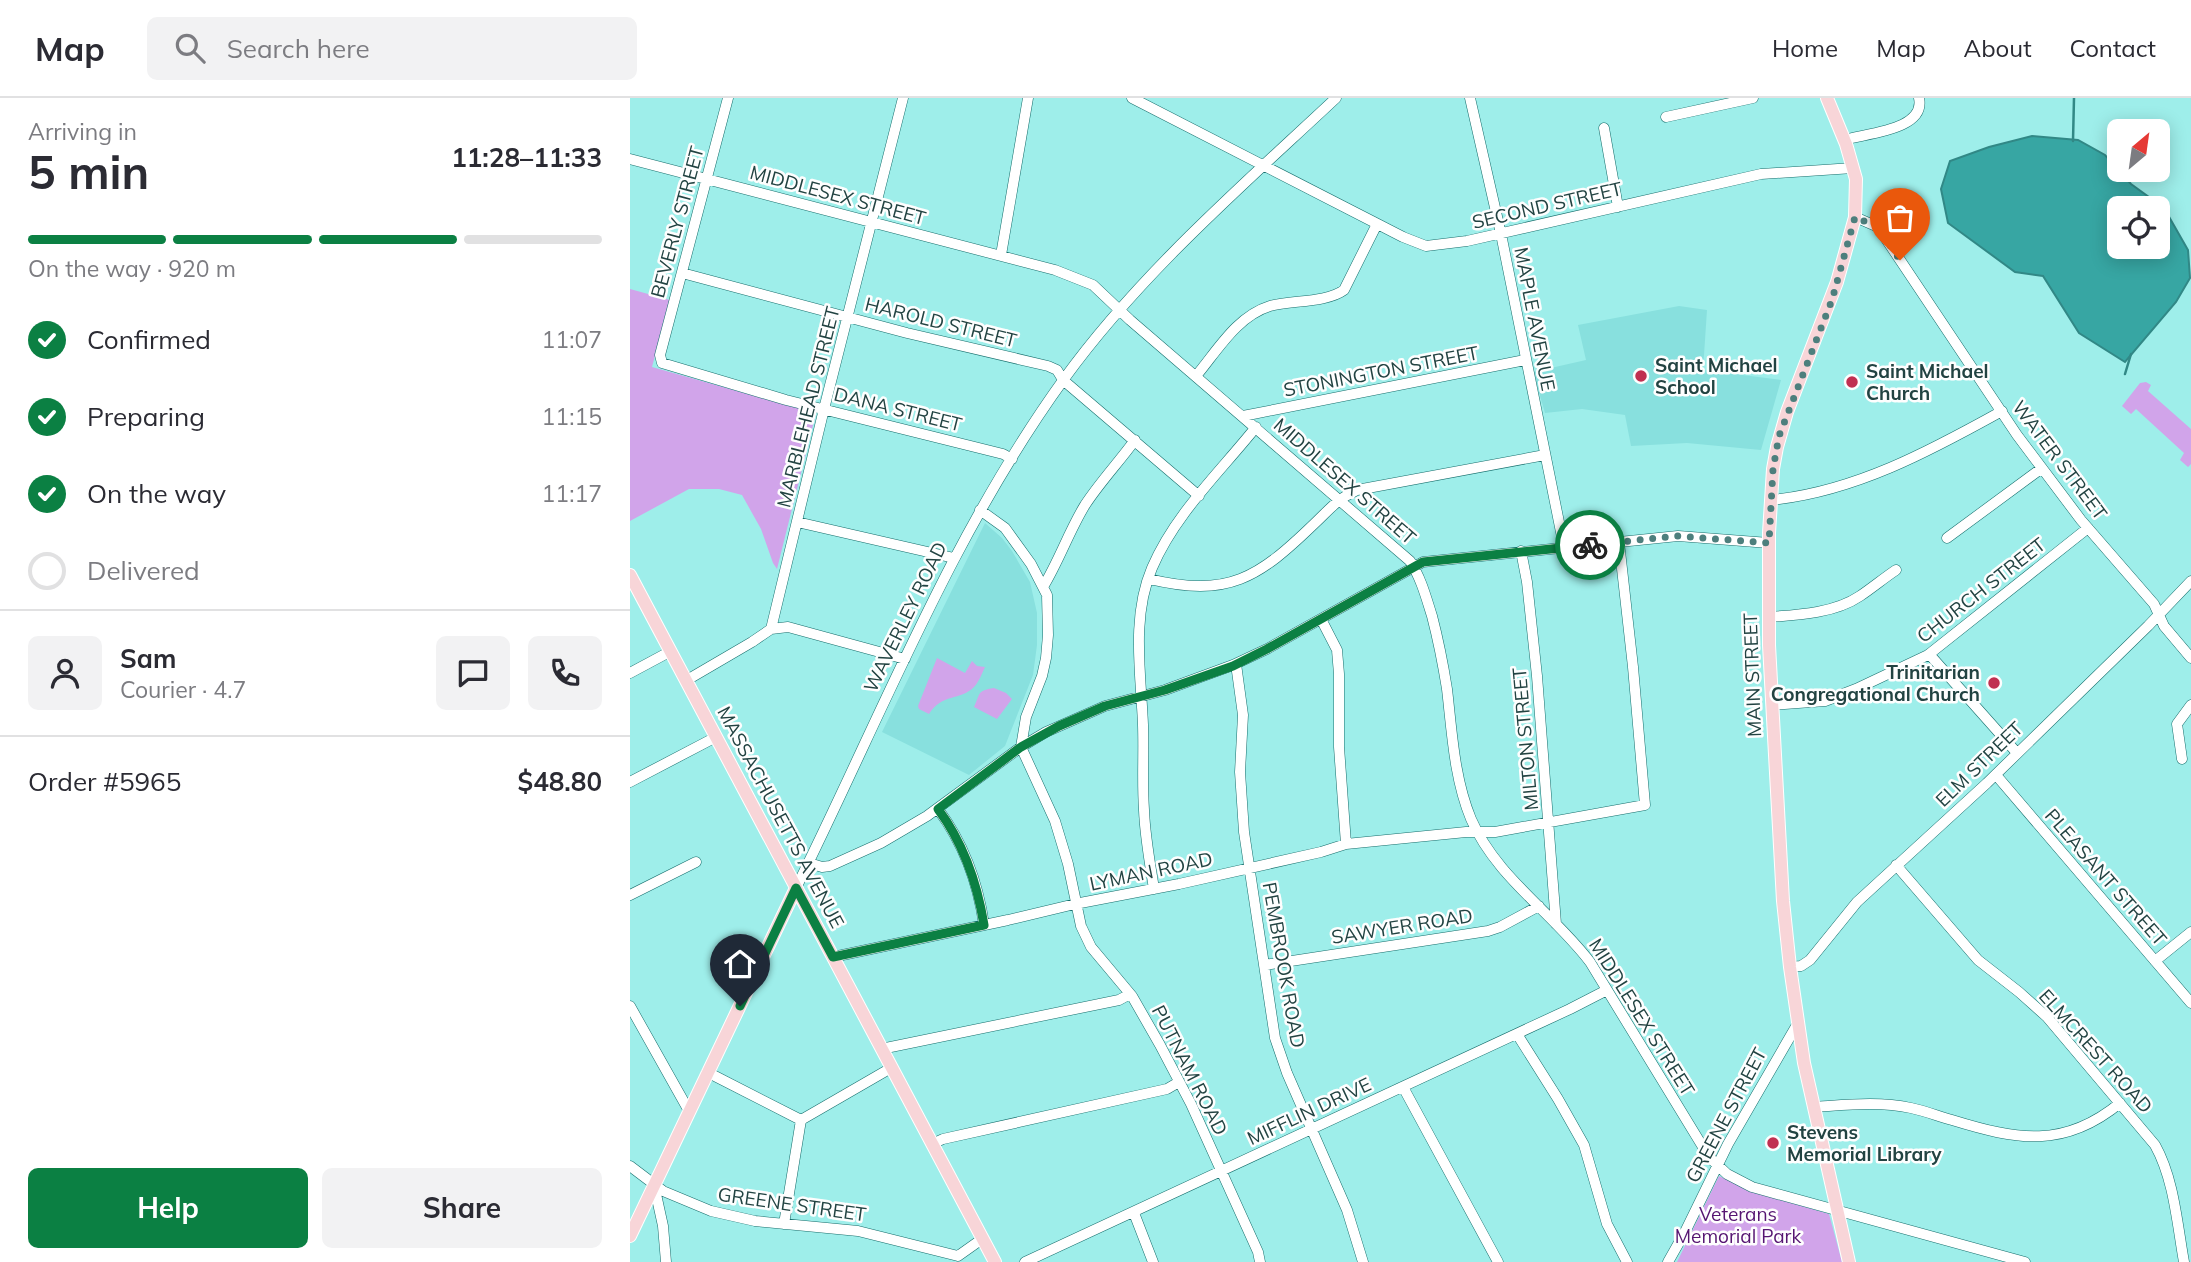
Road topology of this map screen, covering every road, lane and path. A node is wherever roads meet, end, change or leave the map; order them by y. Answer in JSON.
{"nodes":[{"id":1,"x":728,"y":98,"type":"edge"},
{"id":2,"x":903,"y":98,"type":"edge"},
{"id":3,"x":1028,"y":98,"type":"edge"},
{"id":4,"x":1132,"y":98,"type":"edge"},
{"id":5,"x":1336,"y":98,"type":"edge"},
{"id":6,"x":1470,"y":98,"type":"edge"},
{"id":7,"x":1753,"y":98,"type":"edge"},
{"id":8,"x":1828,"y":98,"type":"edge"},
{"id":9,"x":1919,"y":98,"type":"edge"},
{"id":10,"x":1666,"y":117,"type":"dead end"},
{"id":11,"x":1604,"y":128,"type":"dead end"},
{"id":12,"x":1844,"y":139,"type":"junction"},
{"id":13,"x":630,"y":159,"type":"edge"},
{"id":14,"x":1264,"y":167,"type":"junction"},
{"id":15,"x":1853,"y":168,"type":"junction"},
{"id":16,"x":707,"y":179,"type":"junction"},
{"id":17,"x":1618,"y":207,"type":"junction"},
{"id":18,"x":1855,"y":217,"type":"junction"},
{"id":19,"x":872,"y":222,"type":"junction"},
{"id":20,"x":1377,"y":224,"type":"junction"},
{"id":21,"x":1500,"y":234,"type":"junction"},
{"id":22,"x":1001,"y":256,"type":"junction"},
{"id":23,"x":682,"y":273,"type":"junction"},
{"id":24,"x":1120,"y":310,"type":"junction"},
{"id":25,"x":848,"y":316,"type":"junction"},
{"id":26,"x":660,"y":355,"type":"joint"},
{"id":27,"x":1525,"y":360,"type":"junction"},
{"id":28,"x":1196,"y":376,"type":"junction"},
{"id":29,"x":1063,"y":380,"type":"junction"},
{"id":30,"x":824,"y":409,"type":"junction"},
{"id":31,"x":2002,"y":411,"type":"junction"},
{"id":32,"x":1243,"y":416,"type":"junction"},
{"id":33,"x":1256,"y":427,"type":"junction"},
{"id":34,"x":1135,"y":440,"type":"junction"},
{"id":35,"x":1545,"y":455,"type":"junction"},
{"id":36,"x":1012,"y":459,"type":"junction"},
{"id":37,"x":2042,"y":468,"type":"junction"},
{"id":38,"x":1199,"y":496,"type":"junction"},
{"id":39,"x":1339,"y":498,"type":"junction"},
{"id":40,"x":1771,"y":500,"type":"junction"},
{"id":41,"x":980,"y":510,"type":"junction"},
{"id":42,"x":797,"y":522,"type":"junction"},
{"id":43,"x":2088,"y":528,"type":"junction"},
{"id":44,"x":1947,"y":538,"type":"dead end"},
{"id":45,"x":1619,"y":542,"type":"junction"},
{"id":46,"x":1769,"y":543,"type":"junction"},
{"id":47,"x":1564,"y":547,"type":"junction"},
{"id":48,"x":1521,"y":551,"type":"junction"},
{"id":49,"x":954,"y":558,"type":"junction"},
{"id":50,"x":1414,"y":567,"type":"junction"},
{"id":51,"x":1896,"y":570,"type":"dead end"},
{"id":52,"x":630,"y":575,"type":"edge"},
{"id":53,"x":1149,"y":579,"type":"junction"},
{"id":54,"x":2191,"y":581,"type":"edge"},
{"id":55,"x":1044,"y":587,"type":"junction"},
{"id":56,"x":2158,"y":614,"type":"junction"},
{"id":57,"x":1769,"y":617,"type":"junction"},
{"id":58,"x":1321,"y":619,"type":"junction"},
{"id":59,"x":771,"y":629,"type":"junction"},
{"id":60,"x":671,"y":651,"type":"junction"},
{"id":61,"x":1929,"y":654,"type":"junction"},
{"id":62,"x":2191,"y":658,"type":"edge"},
{"id":63,"x":905,"y":659,"type":"junction"},
{"id":64,"x":1236,"y":664,"type":"junction"},
{"id":65,"x":630,"y":673,"type":"edge"},
{"id":66,"x":687,"y":680,"type":"junction"},
{"id":67,"x":1141,"y":696,"type":"junction"},
{"id":68,"x":1772,"y":705,"type":"junction"},
{"id":69,"x":2191,"y":705,"type":"edge"},
{"id":70,"x":716,"y":737,"type":"junction"},
{"id":71,"x":1021,"y":747,"type":"junction"},
{"id":72,"x":2017,"y":753,"type":"junction"},
{"id":73,"x":2182,"y":759,"type":"dead end"},
{"id":74,"x":1996,"y":775,"type":"junction"},
{"id":75,"x":630,"y":782,"type":"edge"},
{"id":76,"x":938,"y":809,"type":"junction"},
{"id":77,"x":1550,"y":822,"type":"junction"},
{"id":78,"x":1478,"y":832,"type":"junction"},
{"id":79,"x":1346,"y":844,"type":"junction"},
{"id":80,"x":696,"y":862,"type":"dead end"},
{"id":81,"x":809,"y":863,"type":"junction"},
{"id":82,"x":1896,"y":865,"type":"junction"},
{"id":83,"x":1249,"y":868,"type":"junction"},
{"id":84,"x":796,"y":888,"type":"junction"},
{"id":85,"x":1154,"y":889,"type":"junction"},
{"id":86,"x":630,"y":895,"type":"edge"},
{"id":87,"x":1076,"y":904,"type":"junction"},
{"id":88,"x":1539,"y":906,"type":"junction"},
{"id":89,"x":1556,"y":924,"type":"junction"},
{"id":90,"x":984,"y":925,"type":"junction"},
{"id":91,"x":2191,"y":932,"type":"edge"},
{"id":92,"x":833,"y":957,"type":"junction"},
{"id":93,"x":2155,"y":961,"type":"junction"},
{"id":94,"x":1265,"y":965,"type":"junction"},
{"id":95,"x":1790,"y":967,"type":"junction"},
{"id":96,"x":1607,"y":990,"type":"junction"},
{"id":97,"x":1130,"y":994,"type":"junction"},
{"id":98,"x":2191,"y":1003,"type":"edge"},
{"id":99,"x":630,"y":1006,"type":"edge"},
{"id":100,"x":1798,"y":1023,"type":"junction"},
{"id":101,"x":1517,"y":1034,"type":"junction"},
{"id":102,"x":881,"y":1049,"type":"junction"},
{"id":103,"x":891,"y":1068,"type":"junction"},
{"id":104,"x":708,"y":1072,"type":"junction"},
{"id":105,"x":1179,"y":1082,"type":"junction"},
{"id":106,"x":1403,"y":1087,"type":"junction"},
{"id":107,"x":2120,"y":1103,"type":"junction"},
{"id":108,"x":1814,"y":1107,"type":"junction"},
{"id":109,"x":689,"y":1111,"type":"junction"},
{"id":110,"x":801,"y":1120,"type":"junction"},
{"id":111,"x":1313,"y":1129,"type":"junction"},
{"id":112,"x":932,"y":1144,"type":"junction"},
{"id":113,"x":1717,"y":1165,"type":"junction"},
{"id":114,"x":630,"y":1166,"type":"edge"},
{"id":115,"x":1221,"y":1172,"type":"junction"},
{"id":116,"x":654,"y":1185,"type":"junction"},
{"id":117,"x":1837,"y":1210,"type":"junction"},
{"id":118,"x":1134,"y":1213,"type":"junction"},
{"id":119,"x":784,"y":1224,"type":"junction"},
{"id":120,"x":630,"y":1236,"type":"edge"},
{"id":121,"x":982,"y":1238,"type":"junction"},
{"id":122,"x":958,"y":1259,"type":"edge"},
{"id":123,"x":666,"y":1262,"type":"edge"},
{"id":124,"x":995,"y":1262,"type":"edge"},
{"id":125,"x":1025,"y":1262,"type":"edge"},
{"id":126,"x":1153,"y":1262,"type":"edge"},
{"id":127,"x":1260,"y":1262,"type":"edge"},
{"id":128,"x":1363,"y":1262,"type":"edge"},
{"id":129,"x":1498,"y":1262,"type":"edge"},
{"id":130,"x":1627,"y":1262,"type":"edge"},
{"id":131,"x":1668,"y":1262,"type":"edge"},
{"id":132,"x":1849,"y":1262,"type":"edge"},
{"id":133,"x":2025,"y":1262,"type":"edge"},
{"id":134,"x":2184,"y":1262,"type":"edge"}],
"edges":[{"from":1,"to":16,"type":"street","name":"BEVERLY STREET"},
{"from":2,"to":19,"type":"street","name":"MARBLEHEAD STREET"},
{"from":3,"to":22,"type":"street"},
{"from":4,"to":14,"type":"street","name":"SECOND STREET"},
{"from":5,"to":14,"type":"street","name":"WAVERLEY ROAD"},
{"from":6,"to":21,"type":"street","name":"MAPLE AVENUE"},
{"from":7,"to":10,"type":"street"},
{"from":8,"to":12,"type":"main road","name":"MAIN STREET"},
{"from":9,"to":12,"type":"street"},
{"from":11,"to":17,"type":"street"},
{"from":12,"to":15,"type":"main road","name":"MAIN STREET"},
{"from":13,"to":16,"type":"street","name":"MIDDLESEX STREET"},
{"from":14,"to":20,"type":"street","name":"SECOND STREET"},
{"from":14,"to":24,"type":"street","name":"WAVERLEY ROAD"},
{"from":15,"to":17,"type":"street","name":"SECOND STREET"},
{"from":15,"to":18,"type":"main road","name":"MAIN STREET"},
{"from":16,"to":19,"type":"street","name":"MIDDLESEX STREET"},
{"from":16,"to":23,"type":"street","name":"BEVERLY STREET"},
{"from":17,"to":21,"type":"street","name":"SECOND STREET"},
{"from":18,"to":31,"type":"street","name":"WATER STREET"},
{"from":18,"to":40,"type":"main road","name":"MAIN STREET"},
{"from":19,"to":22,"type":"street","name":"MIDDLESEX STREET"},
{"from":19,"to":25,"type":"street","name":"MARBLEHEAD STREET"},
{"from":20,"to":21,"type":"street","name":"SECOND STREET"},
{"from":20,"to":28,"type":"street"},
{"from":21,"to":27,"type":"street","name":"MAPLE AVENUE"},
{"from":22,"to":24,"type":"street","name":"MIDDLESEX STREET"},
{"from":23,"to":25,"type":"street","name":"HAROLD STREET"},
{"from":23,"to":26,"type":"street","name":"BEVERLY STREET"},
{"from":24,"to":28,"type":"street","name":"MIDDLESEX STREET"},
{"from":24,"to":29,"type":"street","name":"WAVERLEY ROAD"},
{"from":25,"to":29,"type":"street","name":"HAROLD STREET"},
{"from":25,"to":30,"type":"street","name":"MARBLEHEAD STREET"},
{"from":26,"to":30,"type":"street","name":"DANA STREET"},
{"from":27,"to":32,"type":"street","name":"STONINGTON STREET"},
{"from":27,"to":35,"type":"street","name":"MAPLE AVENUE"},
{"from":28,"to":32,"type":"street","name":"MIDDLESEX STREET"},
{"from":29,"to":34,"type":"street","name":"HAROLD STREET"},
{"from":29,"to":36,"type":"street","name":"WAVERLEY ROAD"},
{"from":30,"to":36,"type":"street","name":"DANA STREET"},
{"from":30,"to":42,"type":"street","name":"MARBLEHEAD STREET"},
{"from":31,"to":37,"type":"street","name":"WATER STREET"},
{"from":31,"to":40,"type":"street"},
{"from":32,"to":33,"type":"street","name":"MIDDLESEX STREET"},
{"from":33,"to":38,"type":"street"},
{"from":33,"to":39,"type":"street","name":"MIDDLESEX STREET"},
{"from":34,"to":38,"type":"street","name":"HAROLD STREET"},
{"from":34,"to":55,"type":"street"},
{"from":35,"to":39,"type":"street"},
{"from":35,"to":47,"type":"street","name":"MAPLE AVENUE"},
{"from":36,"to":41,"type":"street","name":"WAVERLEY ROAD"},
{"from":37,"to":43,"type":"street","name":"WATER STREET"},
{"from":37,"to":44,"type":"street"},
{"from":38,"to":53,"type":"street"},
{"from":39,"to":50,"type":"street","name":"MIDDLESEX STREET"},
{"from":39,"to":53,"type":"street"},
{"from":40,"to":46,"type":"main road","name":"MAIN STREET"},
{"from":41,"to":49,"type":"street","name":"WAVERLEY ROAD"},
{"from":41,"to":55,"type":"street"},
{"from":42,"to":49,"type":"street"},
{"from":42,"to":59,"type":"street","name":"MARBLEHEAD STREET"},
{"from":43,"to":56,"type":"street","name":"WATER STREET"},
{"from":43,"to":61,"type":"street","name":"CHURCH STREET"},
{"from":45,"to":46,"type":"street"},
{"from":45,"to":47,"type":"street"},
{"from":45,"to":77,"type":"street","name":"LYMAN ROAD"},
{"from":46,"to":57,"type":"main road","name":"MAIN STREET"},
{"from":47,"to":48,"type":"street"},
{"from":48,"to":50,"type":"street"},
{"from":48,"to":77,"type":"street","name":"MILTON STREET"},
{"from":49,"to":63,"type":"street","name":"WAVERLEY ROAD"},
{"from":50,"to":58,"type":"street"},
{"from":50,"to":78,"type":"street","name":"MIDDLESEX STREET"},
{"from":51,"to":57,"type":"street"},
{"from":52,"to":60,"type":"main road","name":"MASSACHUSETTS AVENUE"},
{"from":53,"to":67,"type":"street"},
{"from":54,"to":56,"type":"street","name":"ELM STREET"},
{"from":55,"to":71,"type":"street"},
{"from":56,"to":62,"type":"street","name":"WATER STREET"},
{"from":56,"to":72,"type":"street","name":"ELM STREET"},
{"from":57,"to":68,"type":"main road","name":"MAIN STREET"},
{"from":58,"to":64,"type":"street"},
{"from":58,"to":79,"type":"street"},
{"from":59,"to":63,"type":"street"},
{"from":59,"to":66,"type":"street"},
{"from":60,"to":65,"type":"street"},
{"from":60,"to":66,"type":"main road","name":"MASSACHUSETTS AVENUE"},
{"from":61,"to":68,"type":"street","name":"CHURCH STREET"},
{"from":61,"to":72,"type":"street"},
{"from":63,"to":81,"type":"street","name":"WAVERLEY ROAD"},
{"from":64,"to":67,"type":"street"},
{"from":64,"to":83,"type":"street","name":"PEMBROOK ROAD"},
{"from":66,"to":70,"type":"main road","name":"MASSACHUSETTS AVENUE"},
{"from":67,"to":71,"type":"street"},
{"from":67,"to":85,"type":"street"},
{"from":68,"to":95,"type":"main road","name":"MAIN STREET"},
{"from":69,"to":73,"type":"street"},
{"from":70,"to":75,"type":"street"},
{"from":70,"to":84,"type":"main road","name":"MASSACHUSETTS AVENUE"},
{"from":71,"to":76,"type":"street"},
{"from":71,"to":87,"type":"street","name":"PUTNAM ROAD"},
{"from":72,"to":74,"type":"street","name":"ELM STREET"},
{"from":74,"to":82,"type":"street","name":"ELM STREET"},
{"from":74,"to":93,"type":"street","name":"PLEASANT STREET"},
{"from":76,"to":81,"type":"street"},
{"from":76,"to":90,"type":"street"},
{"from":77,"to":78,"type":"street","name":"LYMAN ROAD"},
{"from":77,"to":89,"type":"street","name":"MILTON STREET"},
{"from":78,"to":79,"type":"street","name":"LYMAN ROAD"},
{"from":78,"to":88,"type":"street","name":"MIDDLESEX STREET"},
{"from":79,"to":83,"type":"street","name":"LYMAN ROAD"},
{"from":80,"to":86,"type":"street"},
{"from":81,"to":84,"type":"street","name":"WAVERLEY ROAD"},
{"from":82,"to":95,"type":"street","name":"ELM STREET"},
{"from":82,"to":107,"type":"street","name":"ELMCREST ROAD"},
{"from":83,"to":85,"type":"street","name":"LYMAN ROAD"},
{"from":83,"to":94,"type":"street","name":"PEMBROOK ROAD"},
{"from":84,"to":92,"type":"main road","name":"MASSACHUSETTS AVENUE"},
{"from":84,"to":104,"type":"main road","name":"WAVERLEY ROAD"},
{"from":85,"to":87,"type":"street","name":"LYMAN ROAD"},
{"from":87,"to":90,"type":"street","name":"LYMAN ROAD"},
{"from":87,"to":97,"type":"street","name":"PUTNAM ROAD"},
{"from":88,"to":89,"type":"street","name":"MIDDLESEX STREET"},
{"from":88,"to":94,"type":"street","name":"SAWYER ROAD"},
{"from":89,"to":96,"type":"street","name":"MIDDLESEX STREET"},
{"from":90,"to":92,"type":"street","name":"LYMAN ROAD"},
{"from":91,"to":93,"type":"street"},
{"from":92,"to":102,"type":"main road","name":"MASSACHUSETTS AVENUE"},
{"from":93,"to":98,"type":"street","name":"PLEASANT STREET"},
{"from":94,"to":111,"type":"street","name":"PEMBROOK ROAD"},
{"from":95,"to":100,"type":"main road","name":"MAIN STREET"},
{"from":96,"to":101,"type":"street","name":"MIFFLIN DRIVE"},
{"from":96,"to":113,"type":"street","name":"MIDDLESEX STREET"},
{"from":97,"to":102,"type":"street"},
{"from":97,"to":105,"type":"street","name":"PUTNAM ROAD"},
{"from":99,"to":109,"type":"street"},
{"from":100,"to":108,"type":"main road","name":"MAIN STREET"},
{"from":100,"to":113,"type":"street","name":"GREENE STREET"},
{"from":101,"to":106,"type":"street","name":"MIFFLIN DRIVE"},
{"from":101,"to":130,"type":"street"},
{"from":102,"to":103,"type":"main road","name":"MASSACHUSETTS AVENUE"},
{"from":103,"to":110,"type":"street"},
{"from":103,"to":112,"type":"main road","name":"MASSACHUSETTS AVENUE"},
{"from":104,"to":109,"type":"main road","name":"WAVERLEY ROAD"},
{"from":104,"to":110,"type":"street"},
{"from":105,"to":112,"type":"street"},
{"from":105,"to":115,"type":"street","name":"PUTNAM ROAD"},
{"from":106,"to":111,"type":"street","name":"MIFFLIN DRIVE"},
{"from":106,"to":129,"type":"street"},
{"from":107,"to":108,"type":"street"},
{"from":107,"to":134,"type":"street","name":"ELMCREST ROAD"},
{"from":108,"to":117,"type":"main road","name":"MAIN STREET"},
{"from":109,"to":116,"type":"main road","name":"WAVERLEY ROAD"},
{"from":110,"to":119,"type":"street"},
{"from":111,"to":115,"type":"street","name":"MIFFLIN DRIVE"},
{"from":111,"to":128,"type":"street","name":"PEMBROOK ROAD"},
{"from":112,"to":121,"type":"main road","name":"MASSACHUSETTS AVENUE"},
{"from":113,"to":117,"type":"street","name":"MIDDLESEX STREET"},
{"from":113,"to":131,"type":"street","name":"GREENE STREET"},
{"from":114,"to":116,"type":"street","name":"GREENE STREET"},
{"from":115,"to":118,"type":"street","name":"MIFFLIN DRIVE"},
{"from":115,"to":127,"type":"street","name":"PUTNAM ROAD"},
{"from":116,"to":119,"type":"street","name":"GREENE STREET"},
{"from":116,"to":120,"type":"main road","name":"WAVERLEY ROAD"},
{"from":116,"to":123,"type":"street"},
{"from":117,"to":132,"type":"main road","name":"MAIN STREET"},
{"from":117,"to":133,"type":"street","name":"MIDDLESEX STREET"},
{"from":118,"to":125,"type":"street","name":"MIFFLIN DRIVE"},
{"from":118,"to":126,"type":"street"},
{"from":119,"to":122,"type":"street","name":"GREENE STREET"},
{"from":121,"to":122,"type":"street"},
{"from":121,"to":124,"type":"main road","name":"MASSACHUSETTS AVENUE"}]}
